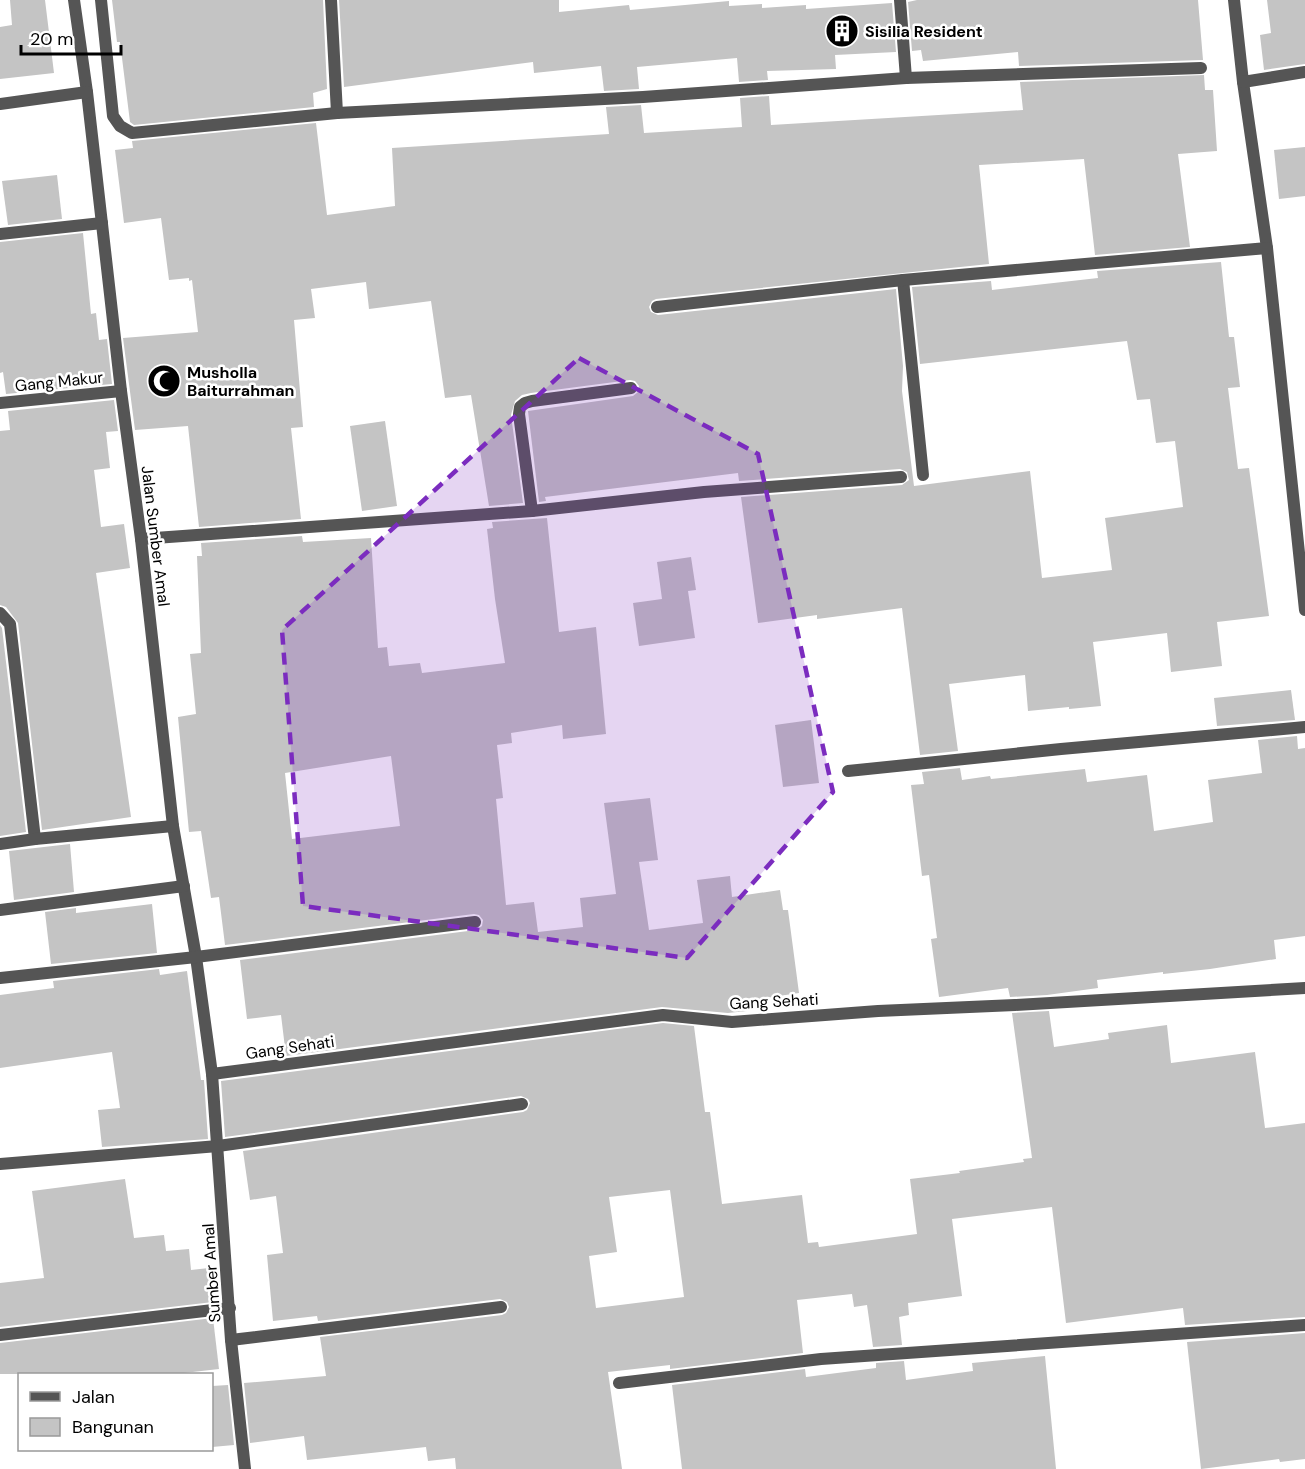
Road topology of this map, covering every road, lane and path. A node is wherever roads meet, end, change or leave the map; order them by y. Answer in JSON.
{"nodes":[{"id":1,"x":74,"y":0,"type":"edge"},
{"id":2,"x":101,"y":0,"type":"edge"},
{"id":3,"x":331,"y":0,"type":"edge"},
{"id":4,"x":900,"y":0,"type":"edge"},
{"id":5,"x":1234,"y":0,"type":"edge"},
{"id":6,"x":1201,"y":68,"type":"dead end"},
{"id":7,"x":1305,"y":72,"type":"edge"},
{"id":8,"x":906,"y":78,"type":"junction"},
{"id":9,"x":1243,"y":82,"type":"junction"},
{"id":10,"x":87,"y":92,"type":"junction"},
{"id":11,"x":0,"y":104,"type":"edge"},
{"id":12,"x":337,"y":113,"type":"junction"},
{"id":13,"x":102,"y":223,"type":"junction"},
{"id":14,"x":0,"y":234,"type":"edge"},
{"id":15,"x":1267,"y":248,"type":"junction"},
{"id":16,"x":903,"y":280,"type":"junction"},
{"id":17,"x":657,"y":307,"type":"dead end"},
{"id":18,"x":631,"y":388,"type":"dead end"},
{"id":19,"x":121,"y":391,"type":"junction"},
{"id":20,"x":0,"y":404,"type":"edge"},
{"id":21,"x":923,"y":475,"type":"dead end"},
{"id":22,"x":901,"y":477,"type":"dead end"},
{"id":23,"x":532,"y":511,"type":"junction"},
{"id":24,"x":141,"y":539,"type":"junction"},
{"id":25,"x":1305,"y":610,"type":"edge"},
{"id":26,"x":0,"y":613,"type":"edge"},
{"id":27,"x":1305,"y":728,"type":"edge"},
{"id":28,"x":848,"y":771,"type":"dead end"},
{"id":29,"x":173,"y":826,"type":"junction"},
{"id":30,"x":35,"y":839,"type":"junction"},
{"id":31,"x":0,"y":844,"type":"edge"},
{"id":32,"x":184,"y":886,"type":"junction"},
{"id":33,"x":0,"y":910,"type":"edge"},
{"id":34,"x":475,"y":922,"type":"dead end"},
{"id":35,"x":196,"y":957,"type":"junction"},
{"id":36,"x":0,"y":978,"type":"edge"},
{"id":37,"x":1305,"y":988,"type":"edge"},
{"id":38,"x":212,"y":1074,"type":"junction"},
{"id":39,"x":522,"y":1104,"type":"dead end"},
{"id":40,"x":218,"y":1146,"type":"junction"},
{"id":41,"x":0,"y":1164,"type":"edge"},
{"id":42,"x":501,"y":1307,"type":"dead end"},
{"id":43,"x":230,"y":1308,"type":"junction"},
{"id":44,"x":1305,"y":1325,"type":"edge"},
{"id":45,"x":0,"y":1335,"type":"edge"},
{"id":46,"x":231,"y":1340,"type":"junction"},
{"id":47,"x":619,"y":1383,"type":"dead end"},
{"id":48,"x":245,"y":1469,"type":"edge"}],
"edges":[{"from":1,"to":10,"type":"street","name":"Jalan Sumber Amal"},
{"from":2,"to":12,"type":"street"},
{"from":3,"to":12,"type":"street"},
{"from":4,"to":8,"type":"street"},
{"from":5,"to":9,"type":"street"},
{"from":6,"to":8,"type":"street"},
{"from":7,"to":9,"type":"street"},
{"from":8,"to":12,"type":"street"},
{"from":9,"to":15,"type":"street"},
{"from":10,"to":11,"type":"street"},
{"from":10,"to":13,"type":"street","name":"Jalan Sumber Amal"},
{"from":13,"to":14,"type":"street"},
{"from":13,"to":19,"type":"street","name":"Jalan Sumber Amal"},
{"from":15,"to":16,"type":"street"},
{"from":15,"to":25,"type":"street"},
{"from":16,"to":17,"type":"street"},
{"from":16,"to":21,"type":"street"},
{"from":18,"to":23,"type":"street"},
{"from":19,"to":20,"type":"street","name":"Gang Makur"},
{"from":19,"to":24,"type":"street","name":"Jalan Sumber Amal"},
{"from":22,"to":23,"type":"street"},
{"from":23,"to":24,"type":"street"},
{"from":24,"to":29,"type":"street","name":"Jalan Sumber Amal"},
{"from":26,"to":30,"type":"street"},
{"from":27,"to":28,"type":"street"},
{"from":29,"to":30,"type":"street"},
{"from":29,"to":32,"type":"street","name":"Jalan Sumber Amal"},
{"from":30,"to":31,"type":"street"},
{"from":32,"to":33,"type":"street"},
{"from":32,"to":35,"type":"street","name":"Jalan Sumber Amal"},
{"from":34,"to":35,"type":"street"},
{"from":35,"to":36,"type":"street"},
{"from":35,"to":38,"type":"street","name":"Jalan Sumber Amal"},
{"from":37,"to":38,"type":"street","name":"Gang Sehati"},
{"from":38,"to":40,"type":"street","name":"Sumber Amal"},
{"from":39,"to":40,"type":"street"},
{"from":40,"to":41,"type":"street"},
{"from":40,"to":43,"type":"street","name":"Sumber Amal"},
{"from":42,"to":46,"type":"street"},
{"from":43,"to":45,"type":"street"},
{"from":43,"to":46,"type":"street","name":"Sumber Amal"},
{"from":44,"to":47,"type":"street"},
{"from":46,"to":48,"type":"street","name":"Sumber Amal"}]}
